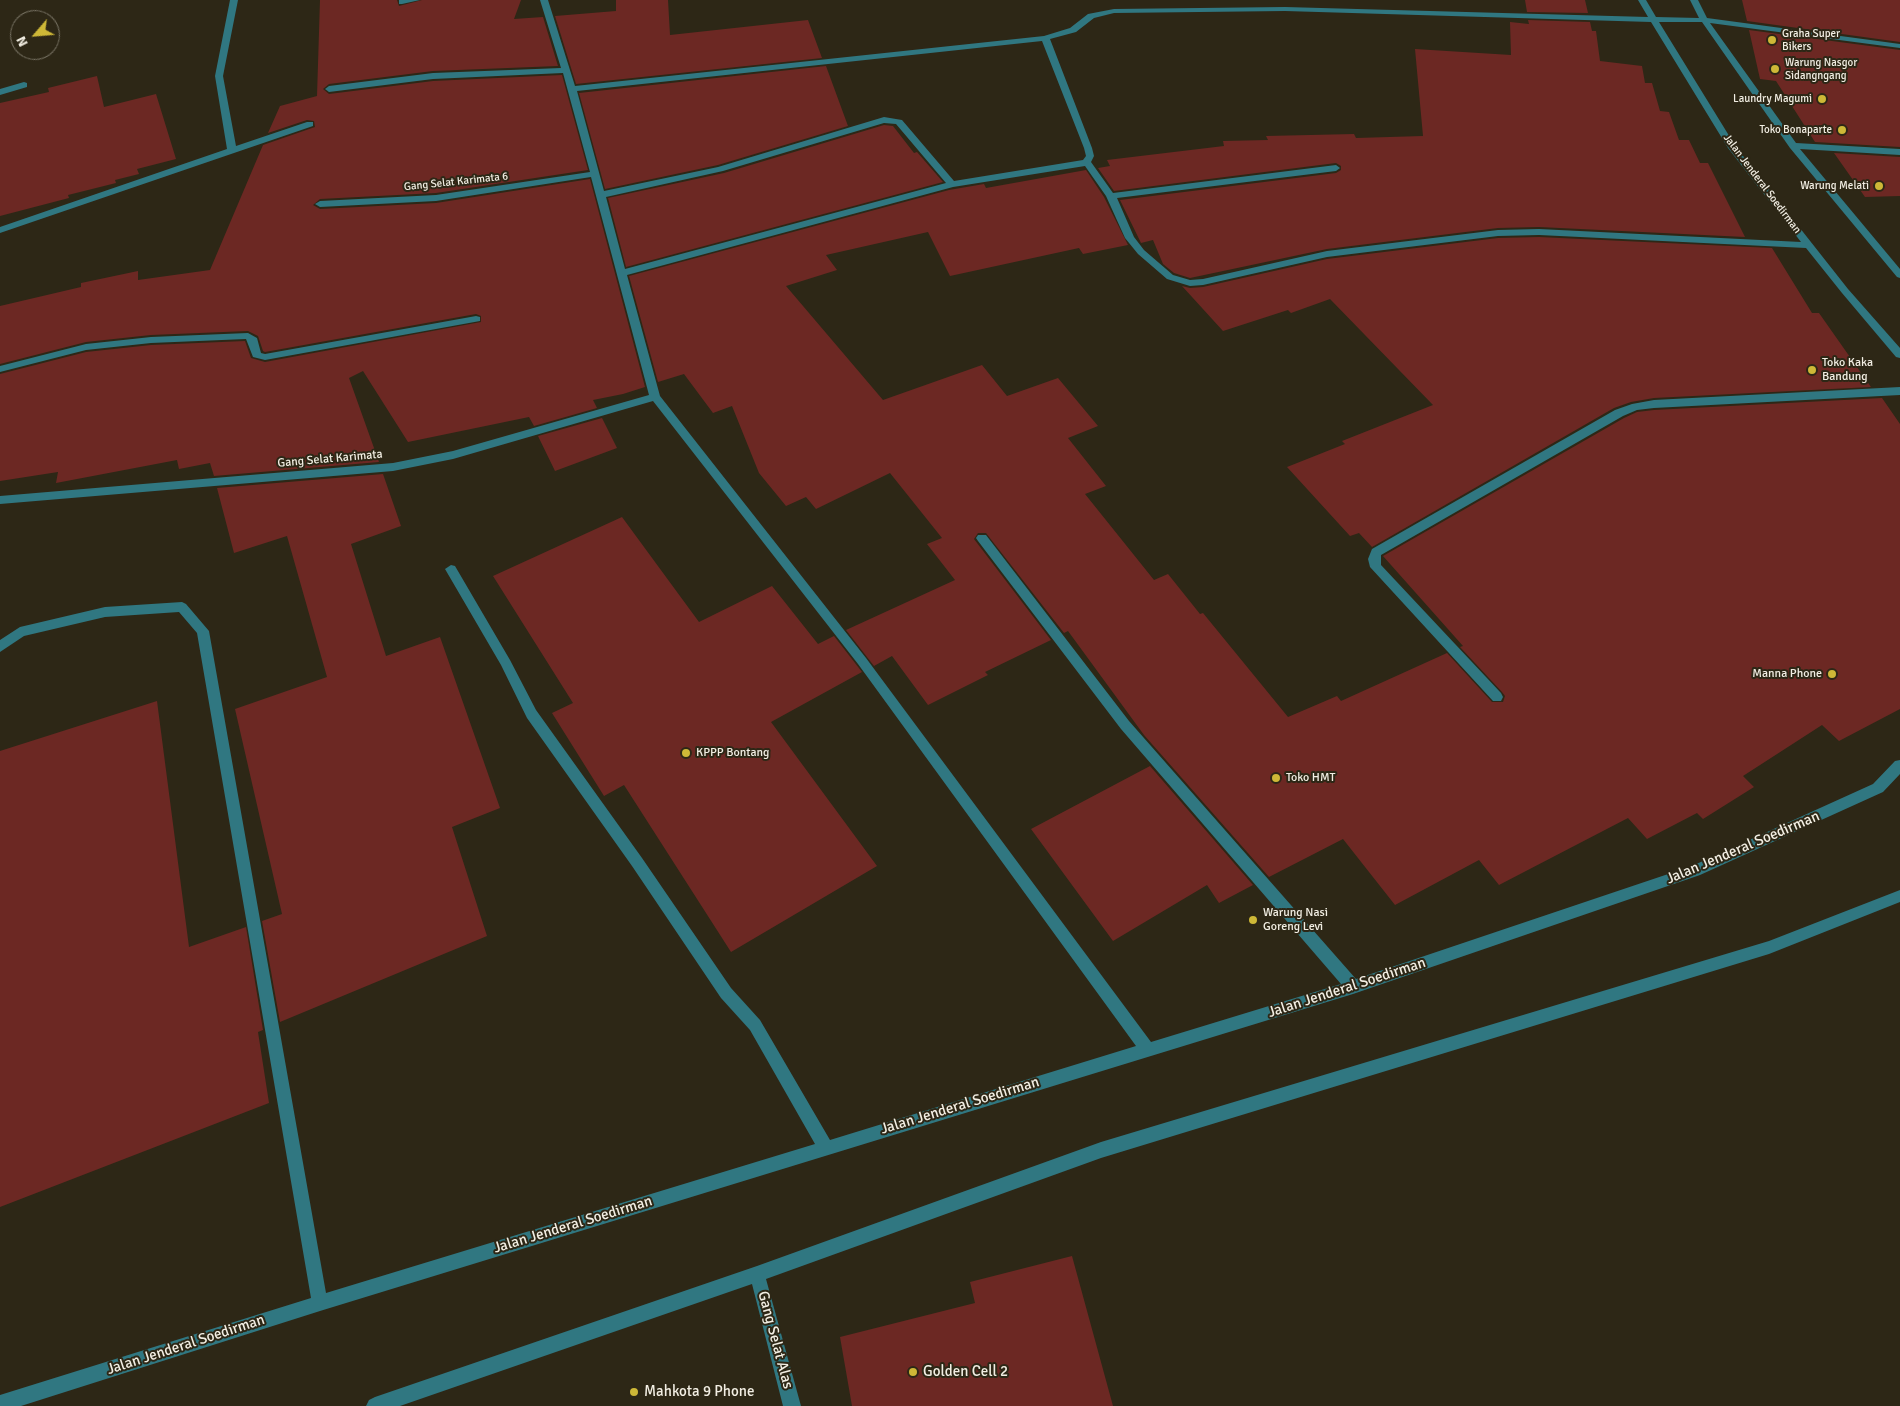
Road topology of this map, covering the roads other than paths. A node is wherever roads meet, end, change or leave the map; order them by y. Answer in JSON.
{"nodes":[{"id":1,"x":234,"y":0,"type":"edge"},
{"id":2,"x":416,"y":0,"type":"edge"},
{"id":3,"x":544,"y":0,"type":"edge"},
{"id":4,"x":1642,"y":0,"type":"edge"},
{"id":5,"x":1694,"y":0,"type":"edge"},
{"id":6,"x":402,"y":2,"type":"dead end"},
{"id":7,"x":1652,"y":19,"type":"junction"},
{"id":8,"x":1704,"y":20,"type":"junction"},
{"id":9,"x":1045,"y":38,"type":"junction"},
{"id":10,"x":1900,"y":46,"type":"edge"},
{"id":11,"x":566,"y":70,"type":"junction"},
{"id":12,"x":24,"y":85,"type":"dead end"},
{"id":13,"x":329,"y":89,"type":"dead end"},
{"id":14,"x":572,"y":89,"type":"junction"},
{"id":15,"x":0,"y":92,"type":"edge"},
{"id":16,"x":310,"y":124,"type":"dead end"},
{"id":17,"x":1793,"y":146,"type":"junction"},
{"id":18,"x":232,"y":151,"type":"junction"},
{"id":19,"x":1900,"y":152,"type":"edge"},
{"id":20,"x":1087,"y":162,"type":"junction"},
{"id":21,"x":1336,"y":168,"type":"dead end"},
{"id":22,"x":595,"y":174,"type":"junction"},
{"id":23,"x":952,"y":184,"type":"junction"},
{"id":24,"x":600,"y":195,"type":"junction"},
{"id":25,"x":1111,"y":196,"type":"junction"},
{"id":26,"x":320,"y":204,"type":"dead end"},
{"id":27,"x":0,"y":230,"type":"edge"},
{"id":28,"x":1809,"y":245,"type":"junction"},
{"id":29,"x":622,"y":273,"type":"junction"},
{"id":30,"x":1900,"y":275,"type":"edge"},
{"id":31,"x":476,"y":319,"type":"dead end"},
{"id":32,"x":1900,"y":355,"type":"edge"},
{"id":33,"x":0,"y":369,"type":"edge"},
{"id":34,"x":1900,"y":391,"type":"edge"},
{"id":35,"x":655,"y":397,"type":"junction"},
{"id":36,"x":0,"y":500,"type":"edge"},
{"id":37,"x":982,"y":538,"type":"dead end"},
{"id":38,"x":451,"y":569,"type":"dead end"},
{"id":39,"x":0,"y":647,"type":"edge"},
{"id":40,"x":1497,"y":697,"type":"dead end"},
{"id":41,"x":1900,"y":765,"type":"edge"},
{"id":42,"x":1900,"y":896,"type":"edge"},
{"id":43,"x":1353,"y":987,"type":"junction"},
{"id":44,"x":1147,"y":1049,"type":"junction"},
{"id":45,"x":826,"y":1148,"type":"junction"},
{"id":46,"x":758,"y":1274,"type":"junction"},
{"id":47,"x":320,"y":1303,"type":"junction"},
{"id":48,"x":0,"y":1404,"type":"edge"},
{"id":49,"x":375,"y":1406,"type":"edge"},
{"id":50,"x":792,"y":1406,"type":"edge"}],
"edges":[{"from":1,"to":18,"type":"street"},
{"from":2,"to":6,"type":"street"},
{"from":3,"to":11,"type":"street"},
{"from":4,"to":7,"type":"street","name":"Jalan Jenderal Soedirman"},
{"from":5,"to":8,"type":"street"},
{"from":7,"to":8,"type":"street"},
{"from":7,"to":9,"type":"street"},
{"from":7,"to":28,"type":"street","name":"Jalan Jenderal Soedirman"},
{"from":8,"to":10,"type":"street"},
{"from":8,"to":17,"type":"street"},
{"from":9,"to":14,"type":"street"},
{"from":9,"to":20,"type":"street"},
{"from":11,"to":13,"type":"street"},
{"from":11,"to":14,"type":"street"},
{"from":12,"to":15,"type":"street"},
{"from":14,"to":22,"type":"street"},
{"from":16,"to":18,"type":"street"},
{"from":17,"to":19,"type":"street"},
{"from":17,"to":30,"type":"street"},
{"from":18,"to":27,"type":"street"},
{"from":20,"to":23,"type":"street"},
{"from":20,"to":25,"type":"street"},
{"from":21,"to":25,"type":"street"},
{"from":22,"to":24,"type":"street"},
{"from":22,"to":26,"type":"street","name":"Gang Selat Karimata 6"},
{"from":23,"to":24,"type":"street"},
{"from":23,"to":29,"type":"street"},
{"from":24,"to":29,"type":"street"},
{"from":25,"to":28,"type":"street"},
{"from":28,"to":32,"type":"street","name":"Jalan Jenderal Soedirman"},
{"from":29,"to":35,"type":"street"},
{"from":31,"to":33,"type":"street"},
{"from":34,"to":40,"type":"street"},
{"from":35,"to":36,"type":"street","name":"Gang Selat Karimata"},
{"from":35,"to":44,"type":"street"},
{"from":37,"to":43,"type":"street"},
{"from":38,"to":45,"type":"street"},
{"from":39,"to":47,"type":"street"},
{"from":41,"to":43,"type":"street","name":"Jalan Jenderal Soedirman"},
{"from":42,"to":46,"type":"street"},
{"from":43,"to":44,"type":"street","name":"Jalan Jenderal Soedirman"},
{"from":44,"to":45,"type":"street","name":"Jalan Jenderal Soedirman"},
{"from":45,"to":47,"type":"street","name":"Jalan Jenderal Soedirman"},
{"from":46,"to":49,"type":"street"},
{"from":46,"to":50,"type":"street","name":"Gang Selat Alas"},
{"from":47,"to":48,"type":"street","name":"Jalan Jenderal Soedirman"}]}
